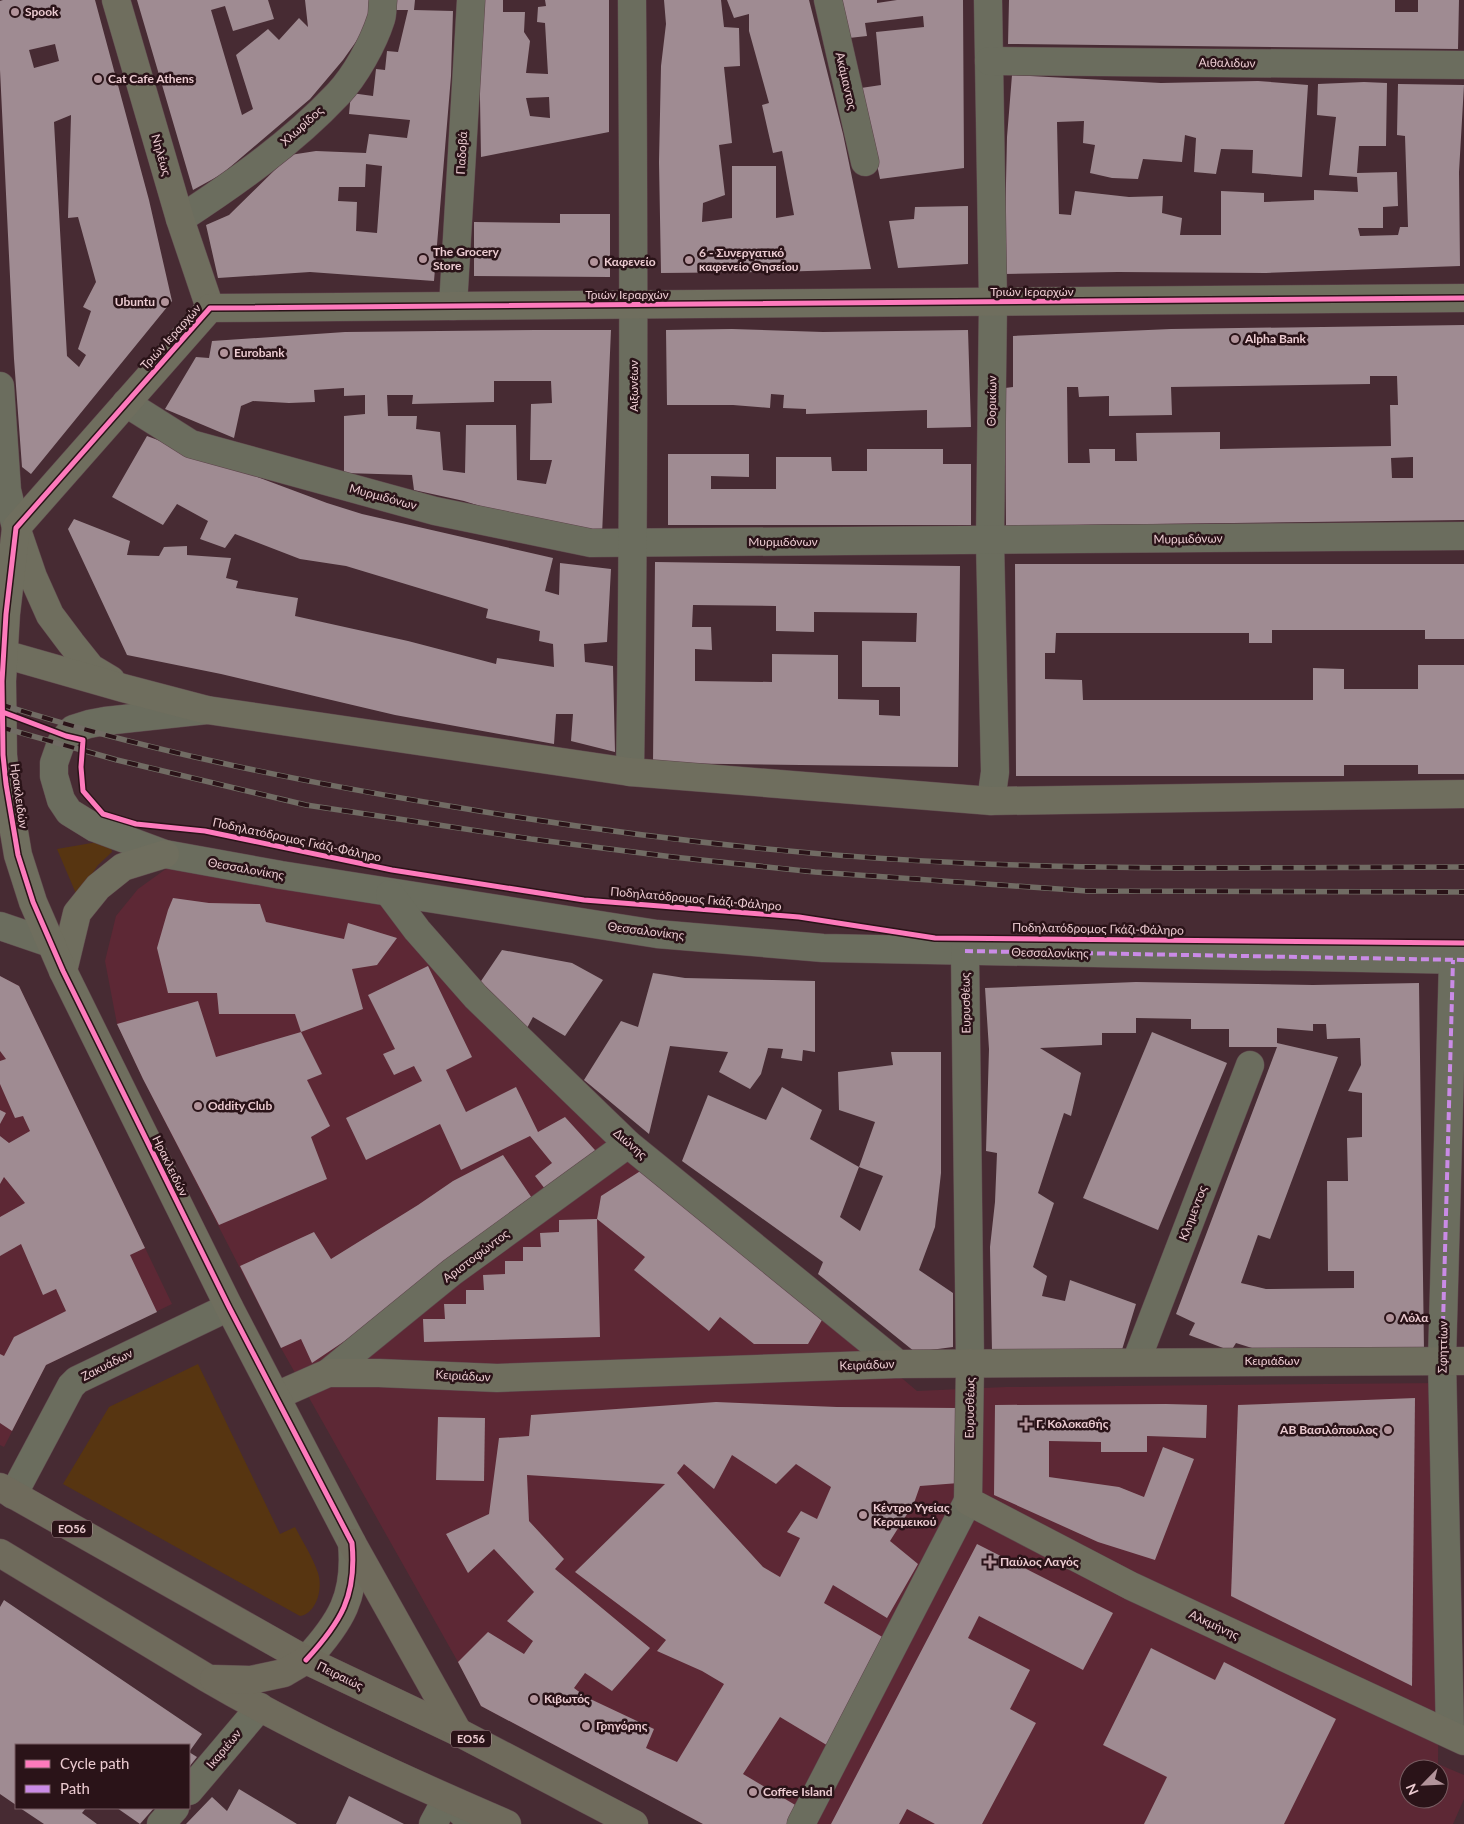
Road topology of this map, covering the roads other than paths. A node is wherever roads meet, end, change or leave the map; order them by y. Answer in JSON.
{"nodes":[{"id":1,"x":116,"y":0,"type":"edge"},
{"id":2,"x":383,"y":0,"type":"edge"},
{"id":3,"x":471,"y":0,"type":"edge"},
{"id":4,"x":632,"y":0,"type":"edge"},
{"id":5,"x":828,"y":0,"type":"edge"},
{"id":6,"x":988,"y":0,"type":"edge"},
{"id":7,"x":989,"y":61,"type":"junction"},
{"id":8,"x":1464,"y":65,"type":"edge"},
{"id":9,"x":865,"y":162,"type":"dead end"},
{"id":10,"x":180,"y":219,"type":"junction"},
{"id":11,"x":1464,"y":298,"type":"edge"},
{"id":12,"x":993,"y":302,"type":"junction"},
{"id":13,"x":634,"y":305,"type":"junction"},
{"id":14,"x":453,"y":306,"type":"junction"},
{"id":15,"x":210,"y":308,"type":"junction"},
{"id":16,"x":0,"y":386,"type":"edge"},
{"id":17,"x":126,"y":404,"type":"junction"},
{"id":18,"x":8,"y":529,"type":"edge"},
{"id":19,"x":1464,"y":536,"type":"edge"},
{"id":20,"x":990,"y":541,"type":"junction"},
{"id":21,"x":634,"y":542,"type":"junction"},
{"id":22,"x":2,"y":653,"type":"edge"},
{"id":23,"x":124,"y":688,"type":"junction"},
{"id":24,"x":207,"y":710,"type":"junction"},
{"id":25,"x":630,"y":772,"type":"junction"},
{"id":26,"x":1464,"y":794,"type":"edge"},
{"id":27,"x":991,"y":801,"type":"junction"},
{"id":28,"x":165,"y":854,"type":"junction"},
{"id":29,"x":390,"y":894,"type":"junction"},
{"id":30,"x":0,"y":926,"type":"edge"},
{"id":31,"x":50,"y":944,"type":"junction"},
{"id":32,"x":965,"y":951,"type":"junction"},
{"id":33,"x":1458,"y":960,"type":"edge"},
{"id":34,"x":63,"y":971,"type":"junction"},
{"id":35,"x":1250,"y":1065,"type":"dead end"},
{"id":36,"x":628,"y":1144,"type":"junction"},
{"id":37,"x":229,"y":1307,"type":"junction"},
{"id":38,"x":1453,"y":1360,"type":"edge"},
{"id":39,"x":1136,"y":1362,"type":"junction"},
{"id":40,"x":970,"y":1363,"type":"junction"},
{"id":41,"x":898,"y":1364,"type":"junction"},
{"id":42,"x":328,"y":1373,"type":"junction"},
{"id":43,"x":276,"y":1396,"type":"junction"},
{"id":44,"x":6,"y":1491,"type":"edge"},
{"id":45,"x":968,"y":1501,"type":"junction"},
{"id":46,"x":352,"y":1543,"type":"junction"},
{"id":47,"x":0,"y":1553,"type":"edge"},
{"id":48,"x":306,"y":1660,"type":"junction"},
{"id":49,"x":208,"y":1678,"type":"junction"},
{"id":50,"x":260,"y":1707,"type":"junction"},
{"id":51,"x":458,"y":1732,"type":"junction"},
{"id":52,"x":1457,"y":1737,"type":"edge"},
{"id":53,"x":190,"y":1790,"type":"edge"},
{"id":54,"x":447,"y":1798,"type":"junction"},
{"id":55,"x":174,"y":1809,"type":"edge"},
{"id":56,"x":161,"y":1824,"type":"edge"},
{"id":57,"x":433,"y":1824,"type":"edge"},
{"id":58,"x":474,"y":1824,"type":"edge"},
{"id":59,"x":506,"y":1824,"type":"edge"},
{"id":60,"x":634,"y":1824,"type":"edge"},
{"id":61,"x":801,"y":1824,"type":"edge"}],
"edges":[{"from":1,"to":10,"type":"street","name":"Νηλέως"},
{"from":2,"to":10,"type":"street","name":"Χλωρίδος"},
{"from":3,"to":14,"type":"street","name":"Παδοβά"},
{"from":4,"to":13,"type":"street","name":"Αιξωνέων"},
{"from":5,"to":9,"type":"street","name":"Ακάμαντος"},
{"from":6,"to":7,"type":"street","name":"Θορικίων"},
{"from":7,"to":8,"type":"street","name":"Αιθαλιδων"},
{"from":7,"to":12,"type":"street","name":"Θορικίων"},
{"from":10,"to":15,"type":"street","name":"Νηλέως"},
{"from":11,"to":12,"type":"street","name":"Τριών Ιεραρχών"},
{"from":12,"to":13,"type":"street","name":"Τριών Ιεραρχών"},
{"from":12,"to":20,"type":"street","name":"Θορικίων"},
{"from":13,"to":14,"type":"street","name":"Τριών Ιεραρχών"},
{"from":13,"to":21,"type":"street","name":"Αιξωνέων"},
{"from":14,"to":15,"type":"street","name":"Τριών Ιεραρχών"},
{"from":15,"to":17,"type":"street","name":"Τριών Ιεραρχών"},
{"from":16,"to":18,"type":"street"},
{"from":17,"to":18,"type":"street","name":"Τριών Ιεραρχών"},
{"from":17,"to":21,"type":"street","name":"Μυρμιδόνων"},
{"from":18,"to":22,"type":"street"},
{"from":18,"to":23,"type":"street"},
{"from":19,"to":20,"type":"street","name":"Μυρμιδόνων"},
{"from":20,"to":21,"type":"street","name":"Μυρμιδόνων"},
{"from":20,"to":27,"type":"street","name":"Θορικίων"},
{"from":21,"to":25,"type":"street","name":"Αιξωνέων"},
{"from":22,"to":23,"type":"street","name":"Θεσσαλονίκης"},
{"from":22,"to":31,"type":"street","name":"Ηρακλειδών"},
{"from":23,"to":24,"type":"street","name":"Θεσσαλονίκης"},
{"from":24,"to":25,"type":"street","name":"Θεσσαλονίκης"},
{"from":24,"to":28,"type":"street","name":"Θεσσαλονίκης"},
{"from":25,"to":27,"type":"street","name":"Θεσσαλονίκης"},
{"from":26,"to":27,"type":"street","name":"Θεσσαλονίκης"},
{"from":28,"to":29,"type":"street","name":"Θεσσαλονίκης"},
{"from":28,"to":34,"type":"street"},
{"from":29,"to":32,"type":"street","name":"Θεσσαλονίκης"},
{"from":29,"to":36,"type":"street","name":"Διώνης"},
{"from":30,"to":31,"type":"street"},
{"from":31,"to":34,"type":"street","name":"Ηρακλειδών"},
{"from":32,"to":33,"type":"street","name":"Θεσσαλονίκης"},
{"from":32,"to":40,"type":"street","name":"Ευρυσθέως"},
{"from":33,"to":38,"type":"street","name":"Σφηττίων"},
{"from":34,"to":37,"type":"street","name":"Ηρακλειδών"},
{"from":35,"to":39,"type":"street","name":"Κλημεντος"},
{"from":36,"to":41,"type":"street","name":"Διώνης"},
{"from":36,"to":42,"type":"street","name":"Αριστοφώντος"},
{"from":37,"to":43,"type":"street","name":"Ηρακλειδών"},
{"from":37,"to":44,"type":"street","name":"Ζακυάδων"},
{"from":38,"to":39,"type":"street","name":"Κειριάδων"},
{"from":38,"to":52,"type":"street","name":"Σφηττίων"},
{"from":39,"to":40,"type":"street","name":"Κειριάδων"},
{"from":40,"to":41,"type":"street","name":"Κειριάδων"},
{"from":40,"to":45,"type":"street","name":"Ευρυσθέως"},
{"from":41,"to":42,"type":"street","name":"Κειριάδων"},
{"from":42,"to":43,"type":"street","name":"Κειριάδων"},
{"from":43,"to":46,"type":"street","name":"Ηρακλειδών"},
{"from":44,"to":48,"type":"main road","name":"Πειραιώς","number":"ΕΟ56"},
{"from":45,"to":52,"type":"street","name":"Αλκμήνης"},
{"from":45,"to":61,"type":"street","name":"Ευρυσθέως"},
{"from":46,"to":48,"type":"street","name":"Ηρακλειδών"},
{"from":46,"to":51,"type":"main road"},
{"from":47,"to":49,"type":"main road"},
{"from":48,"to":49,"type":"main road"},
{"from":48,"to":51,"type":"main road","name":"Πειραιώς","number":"ΕΟ56"},
{"from":49,"to":50,"type":"main road"},
{"from":50,"to":53,"type":"street","name":"Ικαριέων"},
{"from":50,"to":54,"type":"main road"},
{"from":51,"to":60,"type":"main road","name":"Πειραιώς","number":"ΕΟ56"},
{"from":54,"to":57,"type":"street"},
{"from":54,"to":58,"type":"street"},
{"from":54,"to":59,"type":"main road"},
{"from":55,"to":56,"type":"street"}]}
